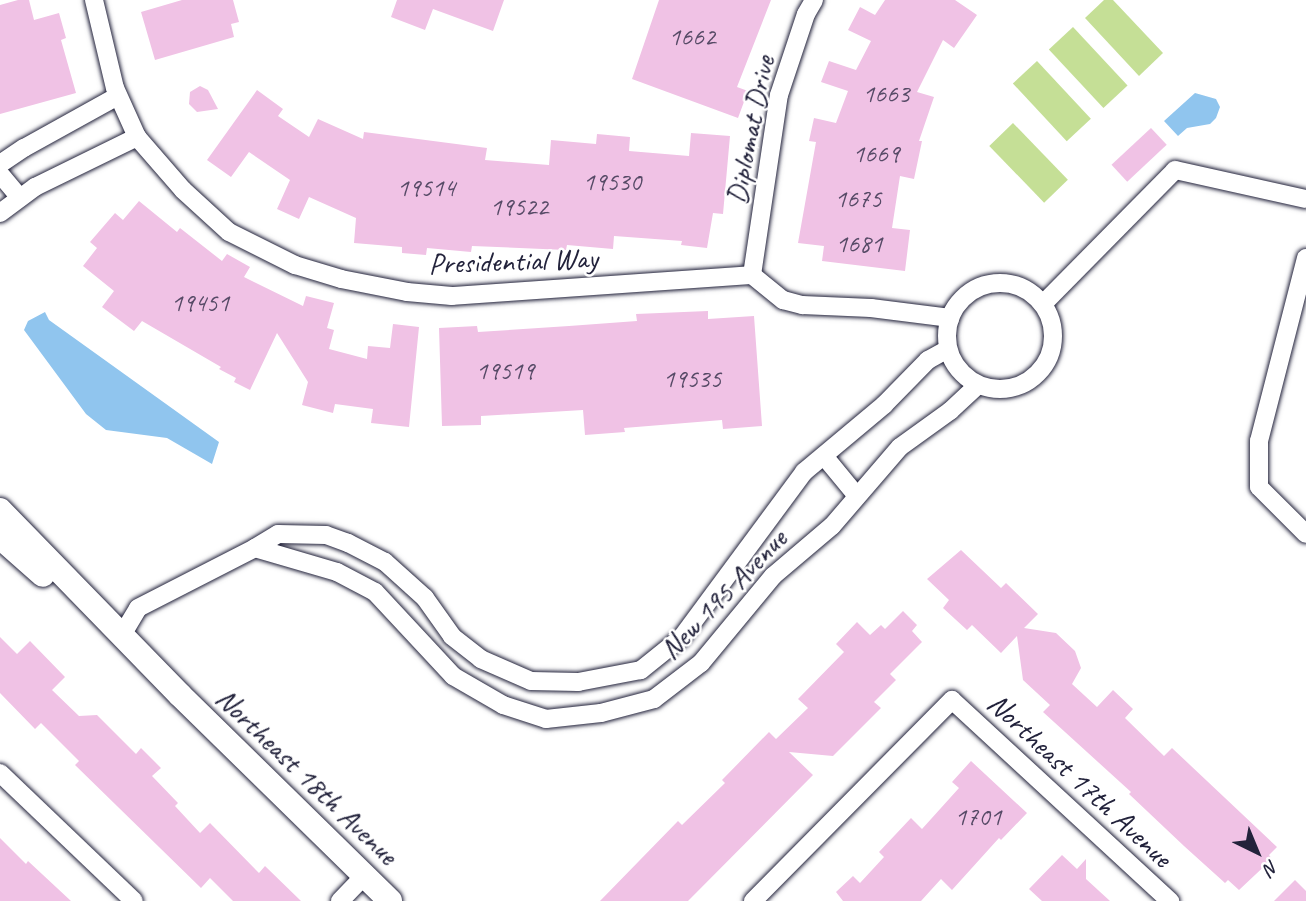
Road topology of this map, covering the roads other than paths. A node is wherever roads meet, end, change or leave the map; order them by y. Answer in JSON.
{"nodes":[{"id":1,"x":94,"y":0,"type":"edge"},
{"id":2,"x":814,"y":0,"type":"edge"},
{"id":3,"x":118,"y":96,"type":"junction"},
{"id":4,"x":137,"y":137,"type":"junction"},
{"id":5,"x":0,"y":164,"type":"edge"},
{"id":6,"x":0,"y":174,"type":"edge"},
{"id":7,"x":20,"y":198,"type":"junction"},
{"id":8,"x":1306,"y":199,"type":"edge"},
{"id":9,"x":0,"y":213,"type":"edge"},
{"id":10,"x":1306,"y":258,"type":"edge"},
{"id":11,"x":752,"y":275,"type":"junction"},
{"id":12,"x":1043,"y":303,"type":"junction"},
{"id":13,"x":950,"y":318,"type":"junction"},
{"id":14,"x":948,"y":349,"type":"junction"},
{"id":15,"x":978,"y":385,"type":"junction"},
{"id":16,"x":824,"y":456,"type":"junction"},
{"id":17,"x":857,"y":496,"type":"junction"},
{"id":18,"x":0,"y":510,"type":"edge"},
{"id":19,"x":1306,"y":534,"type":"edge"},
{"id":20,"x":0,"y":537,"type":"edge"},
{"id":21,"x":255,"y":548,"type":"junction"},
{"id":22,"x":122,"y":635,"type":"junction"},
{"id":23,"x":180,"y":695,"type":"junction"},
{"id":24,"x":0,"y":773,"type":"edge"},
{"id":25,"x":364,"y":876,"type":"junction"},
{"id":26,"x":134,"y":901,"type":"edge"},
{"id":27,"x":340,"y":901,"type":"edge"},
{"id":28,"x":390,"y":901,"type":"edge"},
{"id":29,"x":753,"y":901,"type":"edge"},
{"id":30,"x":1170,"y":901,"type":"edge"}],
"edges":[{"from":1,"to":3,"type":"street","name":"Presidential Way"},
{"from":2,"to":11,"type":"street","name":"Diplomat Drive"},
{"from":3,"to":4,"type":"street","name":"Presidential Way"},
{"from":3,"to":5,"type":"street"},
{"from":4,"to":7,"type":"street"},
{"from":4,"to":11,"type":"street","name":"Presidential Way"},
{"from":6,"to":7,"type":"street"},
{"from":7,"to":9,"type":"street"},
{"from":8,"to":12,"type":"street"},
{"from":10,"to":19,"type":"street"},
{"from":11,"to":13,"type":"street"},
{"from":12,"to":13,"type":"street"},
{"from":12,"to":15,"type":"street"},
{"from":13,"to":14,"type":"street"},
{"from":14,"to":15,"type":"street"},
{"from":14,"to":16,"type":"street","name":"New 195 Avenue"},
{"from":15,"to":17,"type":"street","name":"New 195 Avenue"},
{"from":16,"to":17,"type":"street"},
{"from":16,"to":21,"type":"street","name":"New 195 Avenue"},
{"from":17,"to":21,"type":"street","name":"New 195 Avenue"},
{"from":18,"to":22,"type":"street","name":"Northeast 18th Avenue"},
{"from":20,"to":23,"type":"street","name":"Northeast 18th Avenue"},
{"from":21,"to":22,"type":"street","name":"New 195 Avenue"},
{"from":22,"to":23,"type":"street","name":"Northeast 18th Avenue"},
{"from":23,"to":25,"type":"street","name":"Northeast 18th Avenue"},
{"from":24,"to":26,"type":"street"},
{"from":25,"to":27,"type":"street"},
{"from":25,"to":28,"type":"street","name":"Northeast 18th Avenue"},
{"from":29,"to":30,"type":"street","name":"Northeast 17th Avenue"}]}
